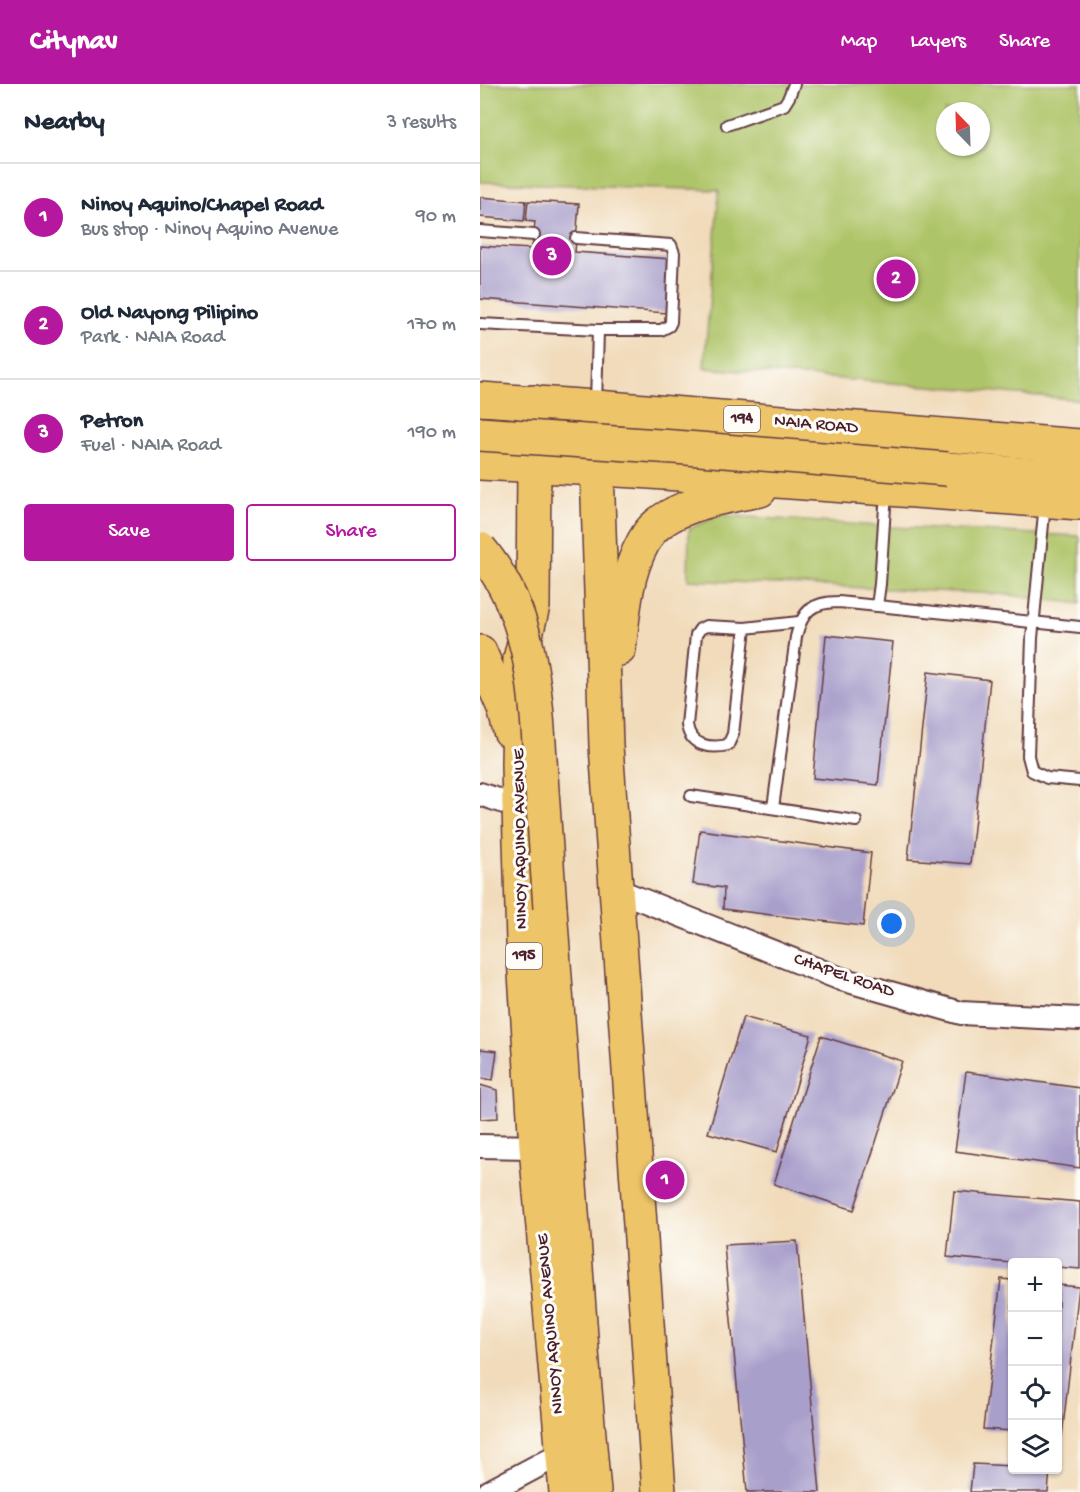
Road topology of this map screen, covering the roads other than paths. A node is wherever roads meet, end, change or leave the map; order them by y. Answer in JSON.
{"nodes":[{"id":1,"x":794,"y":84,"type":"edge"},
{"id":2,"x":727,"y":125,"type":"dead end"},
{"id":3,"x":480,"y":231,"type":"edge"},
{"id":4,"x":534,"y":235,"type":"dead end"},
{"id":5,"x":576,"y":238,"type":"dead end"},
{"id":6,"x":480,"y":324,"type":"edge"},
{"id":7,"x":598,"y":330,"type":"junction"},
{"id":8,"x":480,"y":399,"type":"edge"},
{"id":9,"x":534,"y":402,"type":"junction"},
{"id":10,"x":596,"y":407,"type":"junction"},
{"id":11,"x":480,"y":434,"type":"edge"},
{"id":12,"x":1080,"y":446,"type":"edge"},
{"id":13,"x":480,"y":463,"type":"edge"},
{"id":14,"x":534,"y":466,"type":"junction"},
{"id":15,"x":597,"y":468,"type":"junction"},
{"id":16,"x":1080,"y":478,"type":"edge"},
{"id":17,"x":806,"y":482,"type":"junction"},
{"id":18,"x":886,"y":488,"type":"junction"},
{"id":19,"x":1045,"y":500,"type":"junction"},
{"id":20,"x":1080,"y":503,"type":"edge"},
{"id":21,"x":480,"y":537,"type":"edge"},
{"id":22,"x":480,"y":549,"type":"edge"},
{"id":23,"x":533,"y":606,"type":"junction"},
{"id":24,"x":877,"y":606,"type":"junction"},
{"id":25,"x":799,"y":622,"type":"junction"},
{"id":26,"x":1033,"y":623,"type":"junction"},
{"id":27,"x":1080,"y":627,"type":"edge"},
{"id":28,"x":745,"y":628,"type":"junction"},
{"id":29,"x":480,"y":652,"type":"edge"},
{"id":30,"x":606,"y":746,"type":"junction"},
{"id":31,"x":518,"y":764,"type":"junction"},
{"id":32,"x":1080,"y":781,"type":"edge"},
{"id":33,"x":480,"y":794,"type":"edge"},
{"id":34,"x":691,"y":796,"type":"dead end"},
{"id":35,"x":519,"y":807,"type":"junction"},
{"id":36,"x":773,"y":808,"type":"junction"},
{"id":37,"x":856,"y":820,"type":"dead end"},
{"id":38,"x":617,"y":890,"type":"junction"},
{"id":39,"x":1080,"y":1019,"type":"edge"},
{"id":40,"x":480,"y":1146,"type":"edge"},
{"id":41,"x":536,"y":1147,"type":"junction"},
{"id":42,"x":562,"y":1453,"type":"junction"},
{"id":43,"x":489,"y":1492,"type":"edge"},
{"id":44,"x":566,"y":1492,"type":"edge"},
{"id":45,"x":594,"y":1492,"type":"edge"},
{"id":46,"x":659,"y":1492,"type":"edge"}],
"edges":[{"from":1,"to":2,"type":"lane"},
{"from":3,"to":4,"type":"lane"},
{"from":5,"to":7,"type":"lane"},
{"from":6,"to":7,"type":"lane"},
{"from":7,"to":10,"type":"lane"},
{"from":8,"to":9,"type":"main road","name":"NAIA ROAD","number":"194"},
{"from":9,"to":10,"type":"main road","name":"NAIA ROAD","number":"194"},
{"from":9,"to":14,"type":"main road","name":"NINOY AQUINO AVENUE","number":"195"},
{"from":10,"to":12,"type":"main road","name":"NAIA ROAD","number":"194"},
{"from":10,"to":15,"type":"main road"},
{"from":11,"to":16,"type":"main road","bridge":true},
{"from":13,"to":14,"type":"main road"},
{"from":14,"to":15,"type":"main road"},
{"from":14,"to":23,"type":"main road","name":"NINOY AQUINO AVENUE","number":"195"},
{"from":15,"to":17,"type":"main road"},
{"from":15,"to":30,"type":"main road"},
{"from":17,"to":18,"type":"main road"},
{"from":17,"to":30,"type":"main road"},
{"from":18,"to":19,"type":"main road"},
{"from":18,"to":24,"type":"lane"},
{"from":19,"to":20,"type":"main road"},
{"from":19,"to":26,"type":"lane"},
{"from":21,"to":23,"type":"main road"},
{"from":22,"to":45,"type":"main road","bridge":true},
{"from":23,"to":31,"type":"main road","name":"NINOY AQUINO AVENUE","number":"195"},
{"from":24,"to":25,"type":"lane"},
{"from":24,"to":26,"type":"lane"},
{"from":25,"to":28,"type":"lane"},
{"from":25,"to":36,"type":"lane"},
{"from":26,"to":27,"type":"lane"},
{"from":26,"to":32,"type":"lane"},
{"from":28,"to":28,"type":"lane"},
{"from":29,"to":31,"type":"main road"},
{"from":30,"to":38,"type":"main road"},
{"from":31,"to":35,"type":"main road","name":"NINOY AQUINO AVENUE","number":"195"},
{"from":33,"to":35,"type":"street"},
{"from":34,"to":36,"type":"lane"},
{"from":35,"to":41,"type":"main road","name":"NINOY AQUINO AVENUE","number":"195"},
{"from":36,"to":37,"type":"lane"},
{"from":38,"to":39,"type":"street","name":"CHAPEL ROAD"},
{"from":38,"to":46,"type":"main road"},
{"from":40,"to":41,"type":"street"},
{"from":41,"to":42,"type":"main road","name":"NINOY AQUINO AVENUE","number":"195"},
{"from":42,"to":43,"type":"street"},
{"from":42,"to":44,"type":"main road","name":"NINOY AQUINO AVENUE","number":"195"}]}
